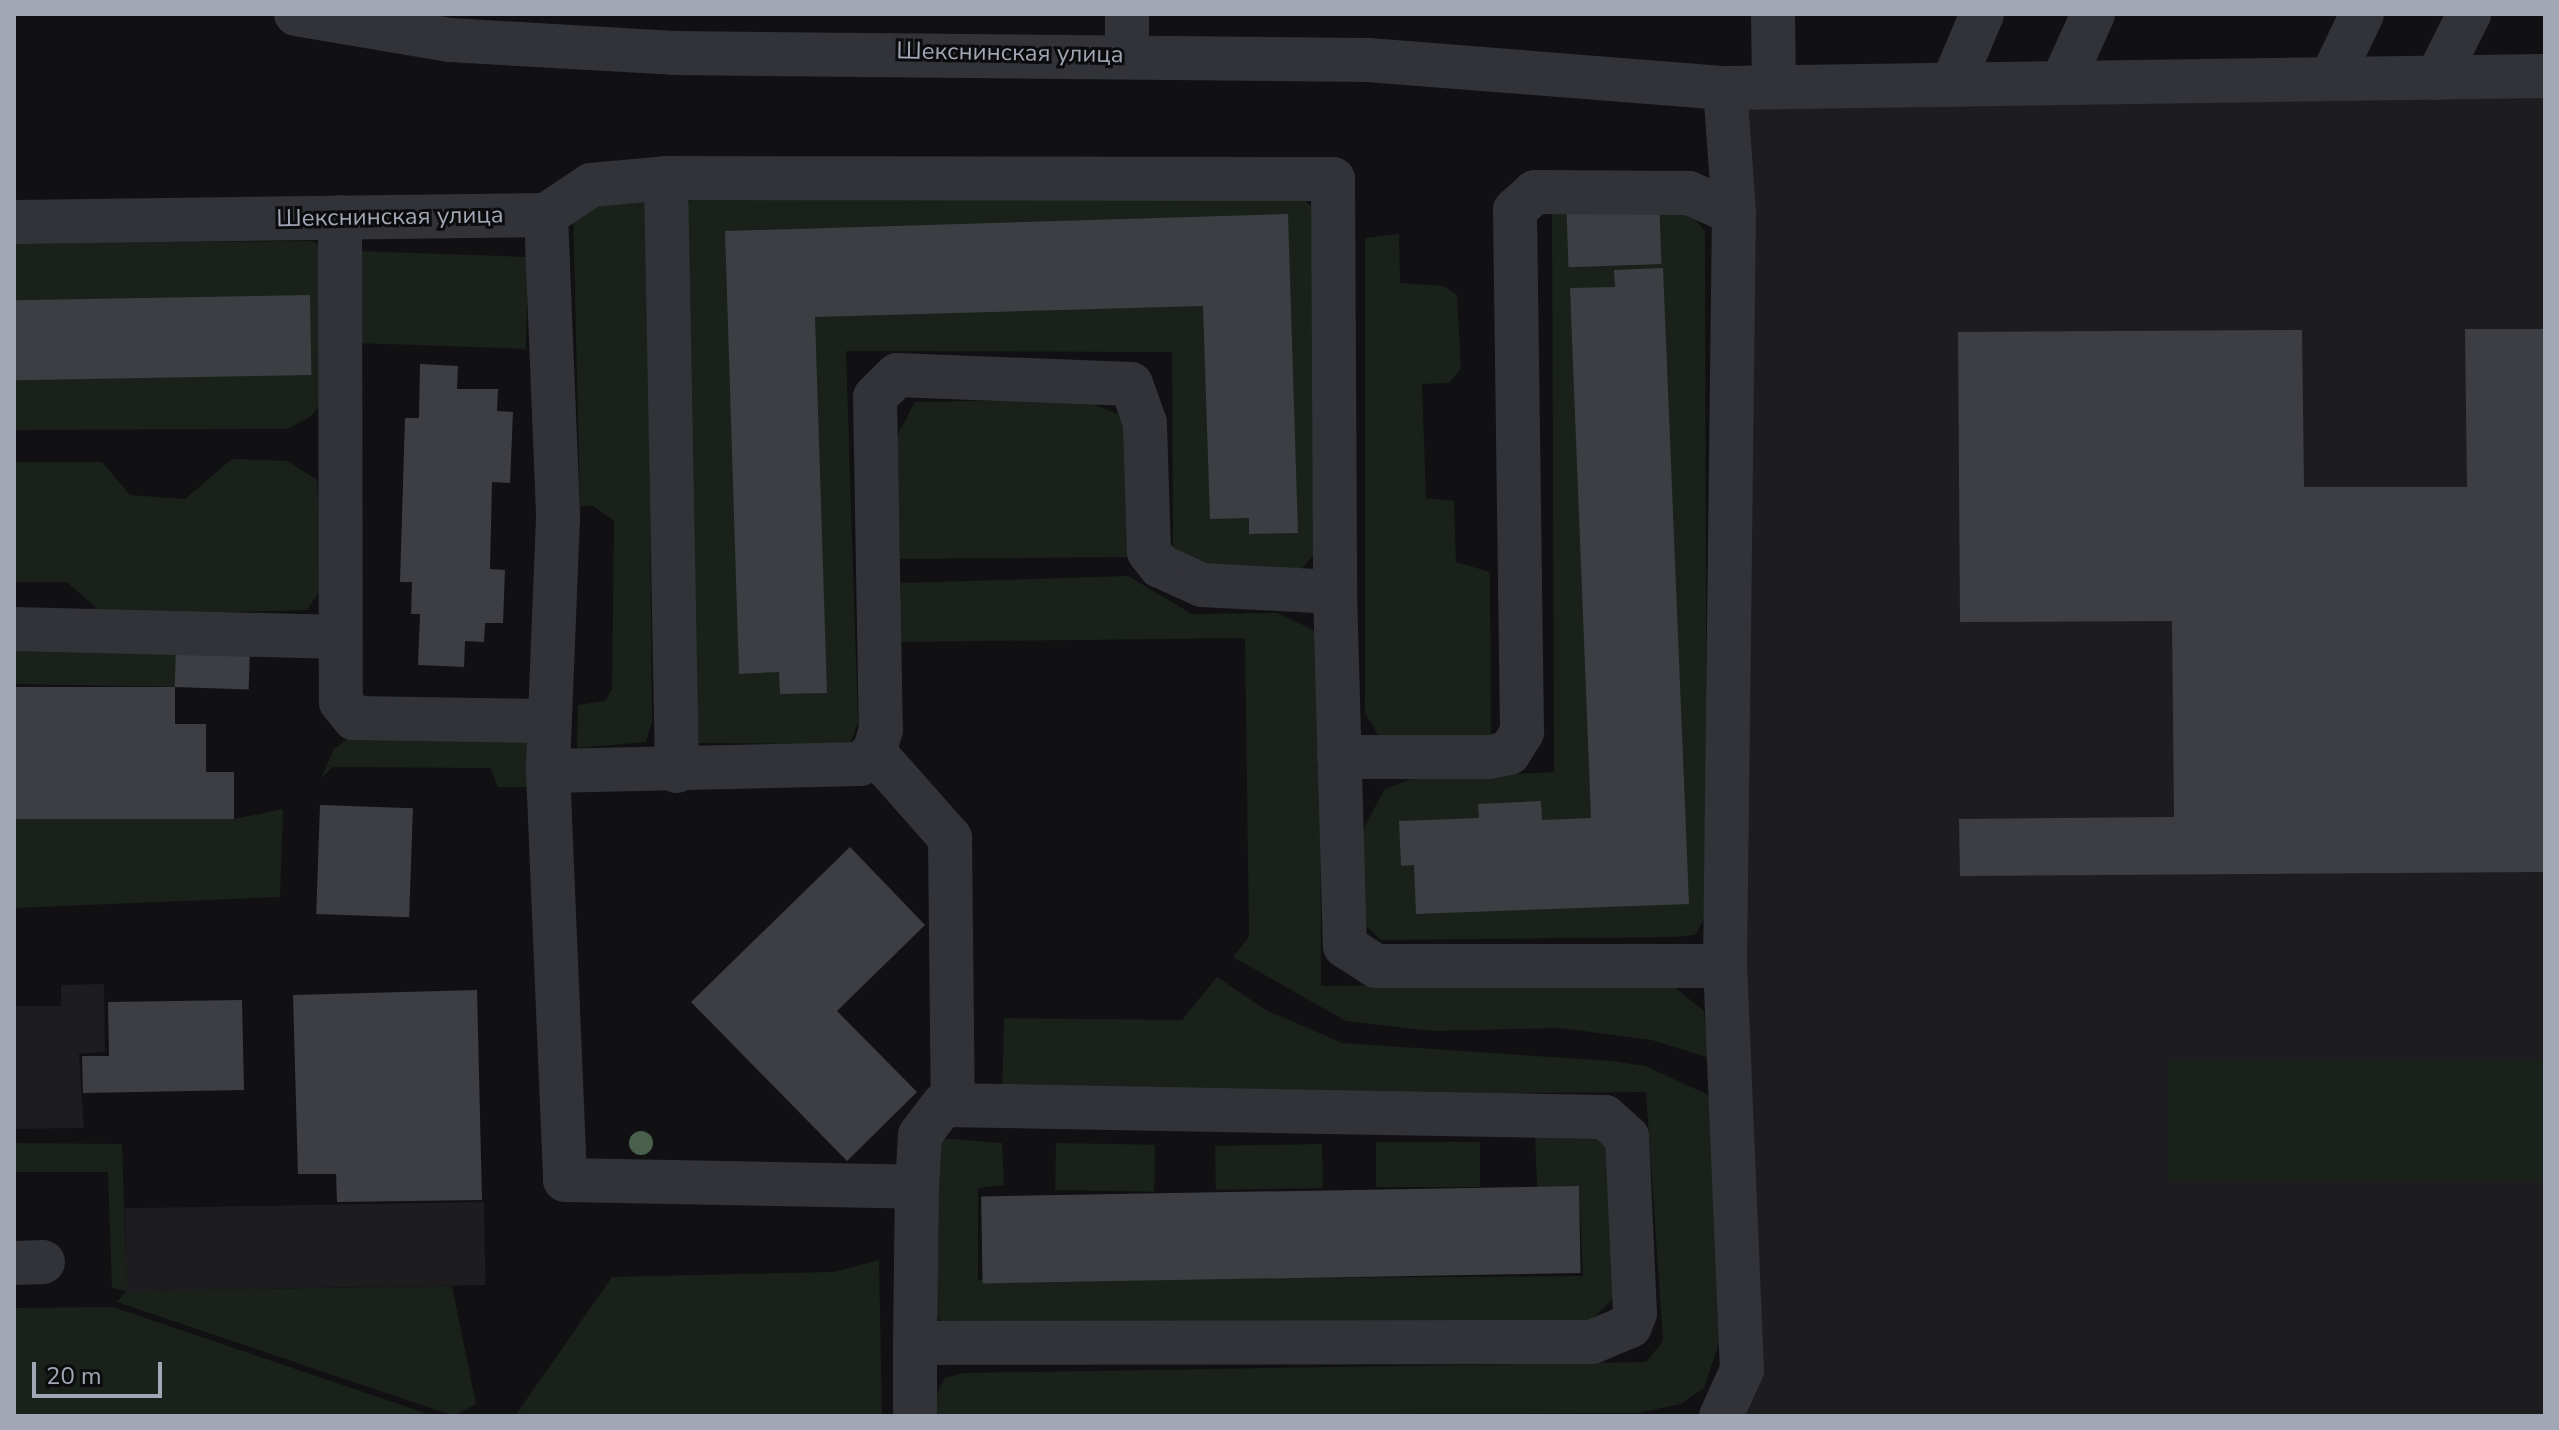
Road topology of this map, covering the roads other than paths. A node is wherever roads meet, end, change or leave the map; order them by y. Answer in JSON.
{"nodes":[{"id":1,"x":296,"y":14,"type":"edge"},
{"id":2,"x":1773,"y":14,"type":"edge"},
{"id":3,"x":1982,"y":14,"type":"edge"},
{"id":4,"x":2093,"y":14,"type":"edge"},
{"id":5,"x":2362,"y":14,"type":"edge"},
{"id":6,"x":2469,"y":14,"type":"edge"},
{"id":7,"x":1127,"y":34,"type":"edge"},
{"id":8,"x":2545,"y":76,"type":"edge"},
{"id":9,"x":2437,"y":78,"type":"junction"},
{"id":10,"x":2331,"y":79,"type":"junction"},
{"id":11,"x":2062,"y":83,"type":"junction"},
{"id":12,"x":1952,"y":85,"type":"junction"},
{"id":13,"x":1774,"y":87,"type":"junction"},
{"id":14,"x":1725,"y":88,"type":"junction"},
{"id":15,"x":666,"y":178,"type":"junction"},
{"id":16,"x":1734,"y":213,"type":"junction"},
{"id":17,"x":546,"y":215,"type":"junction"},
{"id":18,"x":340,"y":217,"type":"junction"},
{"id":19,"x":14,"y":222,"type":"edge"},
{"id":20,"x":1335,"y":592,"type":"junction"},
{"id":21,"x":14,"y":629,"type":"edge"},
{"id":22,"x":340,"y":637,"type":"junction"},
{"id":23,"x":548,"y":721,"type":"junction"},
{"id":24,"x":874,"y":752,"type":"junction"},
{"id":25,"x":1339,"y":757,"type":"junction"},
{"id":26,"x":548,"y":771,"type":"junction"},
{"id":27,"x":677,"y":771,"type":"junction"},
{"id":28,"x":1725,"y":966,"type":"junction"},
{"id":29,"x":953,"y":1105,"type":"junction"},
{"id":30,"x":917,"y":1187,"type":"junction"},
{"id":31,"x":915,"y":1343,"type":"junction"},
{"id":32,"x":915,"y":1416,"type":"edge"},
{"id":33,"x":1721,"y":1416,"type":"edge"}],
"edges":[{"from":1,"to":7,"type":"street","name":"Шекснинская улица"},
{"from":2,"to":13,"type":"street"},
{"from":3,"to":12,"type":"street"},
{"from":4,"to":11,"type":"street"},
{"from":5,"to":10,"type":"street"},
{"from":6,"to":9,"type":"street"},
{"from":7,"to":14,"type":"street","name":"Шекснинская улица"},
{"from":8,"to":9,"type":"street","name":"Шекснинская улица"},
{"from":9,"to":10,"type":"street","name":"Шекснинская улица"},
{"from":10,"to":11,"type":"street","name":"Шекснинская улица"},
{"from":11,"to":12,"type":"street","name":"Шекснинская улица"},
{"from":12,"to":13,"type":"street","name":"Шекснинская улица"},
{"from":13,"to":14,"type":"street","name":"Шекснинская улица"},
{"from":14,"to":16,"type":"street"},
{"from":15,"to":17,"type":"street"},
{"from":15,"to":20,"type":"street"},
{"from":15,"to":27,"type":"street"},
{"from":16,"to":25,"type":"street"},
{"from":16,"to":28,"type":"street"},
{"from":17,"to":18,"type":"street","name":"Шекснинская улица"},
{"from":17,"to":23,"type":"street"},
{"from":18,"to":19,"type":"street","name":"Шекснинская улица"},
{"from":18,"to":22,"type":"street"},
{"from":20,"to":24,"type":"street"},
{"from":20,"to":25,"type":"street"},
{"from":21,"to":22,"type":"street"},
{"from":22,"to":23,"type":"street"},
{"from":23,"to":26,"type":"street"},
{"from":24,"to":27,"type":"street"},
{"from":24,"to":29,"type":"street"},
{"from":25,"to":28,"type":"street"},
{"from":26,"to":27,"type":"street"},
{"from":26,"to":30,"type":"street"},
{"from":28,"to":33,"type":"street"},
{"from":29,"to":30,"type":"street"},
{"from":29,"to":31,"type":"street"},
{"from":30,"to":31,"type":"street"},
{"from":31,"to":32,"type":"street"}]}
